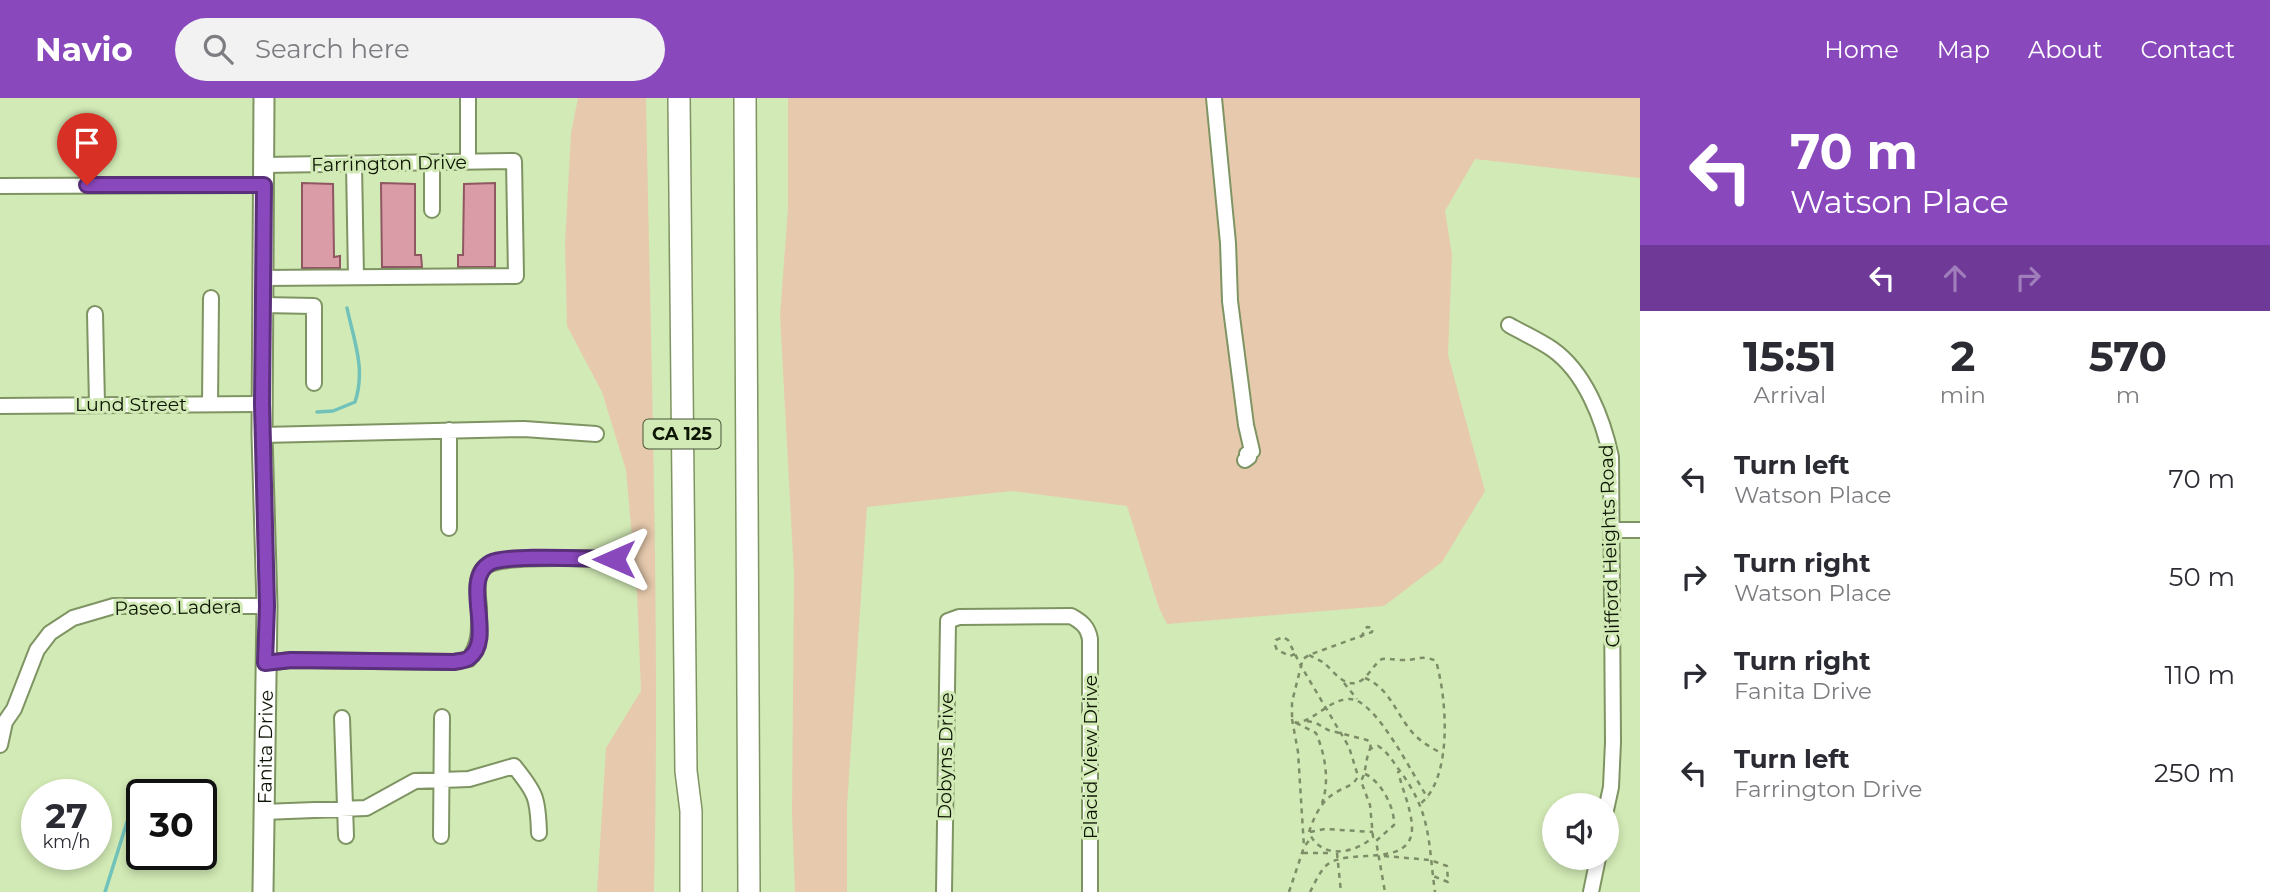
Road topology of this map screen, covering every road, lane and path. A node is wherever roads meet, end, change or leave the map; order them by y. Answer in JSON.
{"nodes":[{"id":1,"x":264,"y":98,"type":"edge"},
{"id":2,"x":468,"y":98,"type":"edge"},
{"id":3,"x":679,"y":98,"type":"edge"},
{"id":4,"x":745,"y":98,"type":"edge"},
{"id":5,"x":1214,"y":98,"type":"edge"},
{"id":6,"x":468,"y":162,"type":"junction"},
{"id":7,"x":432,"y":163,"type":"junction"},
{"id":8,"x":354,"y":164,"type":"junction"},
{"id":9,"x":264,"y":175,"type":"junction"},
{"id":10,"x":0,"y":186,"type":"edge"},
{"id":11,"x":432,"y":210,"type":"dead end"},
{"id":12,"x":356,"y":277,"type":"junction"},
{"id":13,"x":263,"y":278,"type":"junction"},
{"id":14,"x":211,"y":298,"type":"dead end"},
{"id":15,"x":262,"y":305,"type":"junction"},
{"id":16,"x":95,"y":314,"type":"dead end"},
{"id":17,"x":1509,"y":325,"type":"dead end"},
{"id":18,"x":314,"y":383,"type":"dead end"},
{"id":19,"x":97,"y":404,"type":"junction"},
{"id":20,"x":210,"y":404,"type":"junction"},
{"id":21,"x":262,"y":404,"type":"junction"},
{"id":22,"x":0,"y":406,"type":"edge"},
{"id":23,"x":449,"y":430,"type":"junction"},
{"id":24,"x":596,"y":434,"type":"dead end"},
{"id":25,"x":262,"y":435,"type":"junction"},
{"id":26,"x":1245,"y":460,"type":"dead end"},
{"id":27,"x":449,"y":528,"type":"dead end"},
{"id":28,"x":1613,"y":530,"type":"junction"},
{"id":29,"x":1640,"y":530,"type":"edge"},
{"id":30,"x":614,"y":559,"type":"dead end"},
{"id":31,"x":267,"y":606,"type":"junction"},
{"id":32,"x":948,"y":621,"type":"joint"},
{"id":33,"x":1361,"y":637,"type":"dead end"},
{"id":34,"x":1295,"y":654,"type":"junction"},
{"id":35,"x":1309,"y":655,"type":"junction"},
{"id":36,"x":265,"y":663,"type":"junction"},
{"id":37,"x":1301,"y":666,"type":"junction"},
{"id":38,"x":1364,"y":678,"type":"junction"},
{"id":39,"x":1342,"y":680,"type":"junction"},
{"id":40,"x":748,"y":685,"type":"junction"},
{"id":41,"x":1358,"y":701,"type":"junction"},
{"id":42,"x":1326,"y":708,"type":"junction"},
{"id":43,"x":1292,"y":716,"type":"junction"},
{"id":44,"x":442,"y":717,"type":"dead end"},
{"id":45,"x":342,"y":718,"type":"dead end"},
{"id":46,"x":1307,"y":722,"type":"junction"},
{"id":47,"x":1296,"y":723,"type":"junction"},
{"id":48,"x":1340,"y":733,"type":"junction"},
{"id":49,"x":0,"y":745,"type":"edge"},
{"id":50,"x":1370,"y":749,"type":"junction"},
{"id":51,"x":1444,"y":754,"type":"junction"},
{"id":52,"x":1397,"y":767,"type":"junction"},
{"id":53,"x":686,"y":771,"type":"junction"},
{"id":54,"x":1365,"y":774,"type":"junction"},
{"id":55,"x":440,"y":780,"type":"junction"},
{"id":56,"x":1610,"y":793,"type":"edge"},
{"id":57,"x":1429,"y":798,"type":"junction"},
{"id":58,"x":1322,"y":804,"type":"junction"},
{"id":59,"x":1420,"y":804,"type":"junction"},
{"id":60,"x":345,"y":809,"type":"junction"},
{"id":61,"x":263,"y":812,"type":"junction"},
{"id":62,"x":1309,"y":832,"type":"junction"},
{"id":63,"x":1373,"y":832,"type":"junction"},
{"id":64,"x":539,"y":833,"type":"dead end"},
{"id":65,"x":346,"y":836,"type":"dead end"},
{"id":66,"x":441,"y":836,"type":"dead end"},
{"id":67,"x":1311,"y":838,"type":"junction"},
{"id":68,"x":1304,"y":847,"type":"junction"},
{"id":69,"x":1303,"y":853,"type":"junction"},
{"id":70,"x":1336,"y":853,"type":"junction"},
{"id":71,"x":1379,"y":856,"type":"junction"},
{"id":72,"x":1337,"y":859,"type":"junction"},
{"id":73,"x":1432,"y":861,"type":"junction"},
{"id":74,"x":1596,"y":870,"type":"edge"},
{"id":75,"x":1433,"y":876,"type":"junction"},
{"id":76,"x":263,"y":892,"type":"edge"},
{"id":77,"x":677,"y":892,"type":"edge"},
{"id":78,"x":691,"y":892,"type":"edge"},
{"id":79,"x":749,"y":892,"type":"edge"},
{"id":80,"x":762,"y":892,"type":"edge"},
{"id":81,"x":944,"y":892,"type":"edge"},
{"id":82,"x":1090,"y":892,"type":"edge"},
{"id":83,"x":1289,"y":892,"type":"edge"},
{"id":84,"x":1310,"y":892,"type":"edge"},
{"id":85,"x":1341,"y":892,"type":"edge"},
{"id":86,"x":1385,"y":892,"type":"edge"},
{"id":87,"x":1435,"y":892,"type":"edge"},
{"id":88,"x":1591,"y":892,"type":"edge"}],
"edges":[{"from":1,"to":9,"type":"main road","name":"Fanita Drive"},
{"from":2,"to":6,"type":"street"},
{"from":3,"to":53,"type":"highway","number":"CA 125"},
{"from":4,"to":40,"type":"highway","number":"CA 125"},
{"from":5,"to":26,"type":"street"},
{"from":6,"to":7,"type":"street","name":"Farrington Drive"},
{"from":6,"to":12,"type":"street","name":"Farrington Drive"},
{"from":7,"to":8,"type":"street","name":"Farrington Drive"},
{"from":7,"to":11,"type":"street"},
{"from":8,"to":9,"type":"street","name":"Farrington Drive"},
{"from":8,"to":12,"type":"street"},
{"from":9,"to":10,"type":"street","name":"Farrington Drive"},
{"from":9,"to":13,"type":"main road","name":"Fanita Drive"},
{"from":12,"to":13,"type":"street"},
{"from":13,"to":15,"type":"main road","name":"Fanita Drive"},
{"from":14,"to":20,"type":"street"},
{"from":15,"to":18,"type":"street"},
{"from":15,"to":21,"type":"main road","name":"Fanita Drive"},
{"from":16,"to":19,"type":"street"},
{"from":17,"to":28,"type":"street","name":"Clifford Heights Road"},
{"from":19,"to":20,"type":"street","name":"Lund Street"},
{"from":19,"to":22,"type":"street","name":"Lund Street"},
{"from":20,"to":21,"type":"street","name":"Lund Street"},
{"from":21,"to":25,"type":"main road","name":"Fanita Drive"},
{"from":23,"to":24,"type":"street"},
{"from":23,"to":25,"type":"street"},
{"from":23,"to":27,"type":"street"},
{"from":25,"to":31,"type":"main road","name":"Fanita Drive"},
{"from":28,"to":29,"type":"street"},
{"from":28,"to":56,"type":"street","name":"Clifford Heights Road"},
{"from":30,"to":36,"type":"street"},
{"from":31,"to":36,"type":"main road","name":"Fanita Drive"},
{"from":31,"to":49,"type":"street","name":"Paseo Ladera"},
{"from":32,"to":81,"type":"street","name":"Dobyns Drive"},
{"from":32,"to":82,"type":"street","name":"Placid View Drive"},
{"from":33,"to":35,"type":"path"},
{"from":34,"to":34,"type":"path"},
{"from":34,"to":37,"type":"path"},
{"from":35,"to":37,"type":"path"},
{"from":35,"to":39,"type":"path"},
{"from":36,"to":61,"type":"main road","name":"Fanita Drive"},
{"from":37,"to":42,"type":"path"},
{"from":37,"to":43,"type":"path"},
{"from":38,"to":39,"type":"path"},
{"from":38,"to":51,"type":"path"},
{"from":38,"to":51,"type":"path"},
{"from":39,"to":41,"type":"path"},
{"from":40,"to":79,"type":"highway","number":"CA 125"},
{"from":40,"to":80,"type":"highway"},
{"from":41,"to":42,"type":"path"},
{"from":41,"to":57,"type":"path"},
{"from":42,"to":46,"type":"path"},
{"from":42,"to":48,"type":"path"},
{"from":43,"to":47,"type":"path"},
{"from":43,"to":68,"type":"path"},
{"from":44,"to":55,"type":"street"},
{"from":45,"to":60,"type":"street"},
{"from":46,"to":47,"type":"path"},
{"from":46,"to":48,"type":"path"},
{"from":47,"to":58,"type":"path"},
{"from":48,"to":50,"type":"path"},
{"from":48,"to":58,"type":"path"},
{"from":50,"to":52,"type":"path"},
{"from":50,"to":54,"type":"path"},
{"from":51,"to":57,"type":"path"},
{"from":52,"to":59,"type":"path"},
{"from":52,"to":71,"type":"path"},
{"from":53,"to":77,"type":"highway"},
{"from":53,"to":78,"type":"highway","number":"CA 125"},
{"from":54,"to":63,"type":"path"},
{"from":54,"to":71,"type":"path"},
{"from":55,"to":60,"type":"street"},
{"from":55,"to":64,"type":"street"},
{"from":55,"to":66,"type":"street"},
{"from":57,"to":59,"type":"path"},
{"from":58,"to":62,"type":"path"},
{"from":59,"to":73,"type":"path"},
{"from":60,"to":61,"type":"street"},
{"from":60,"to":65,"type":"street"},
{"from":61,"to":76,"type":"main road","name":"Fanita Drive"},
{"from":62,"to":63,"type":"path"},
{"from":62,"to":67,"type":"path"},
{"from":63,"to":70,"type":"path"},
{"from":67,"to":68,"type":"path"},
{"from":67,"to":70,"type":"path"},
{"from":68,"to":69,"type":"path"},
{"from":69,"to":70,"type":"path"},
{"from":69,"to":83,"type":"path"},
{"from":70,"to":72,"type":"path"},
{"from":71,"to":72,"type":"path"},
{"from":71,"to":73,"type":"path"},
{"from":71,"to":86,"type":"path"},
{"from":72,"to":84,"type":"path"},
{"from":72,"to":85,"type":"path"},
{"from":73,"to":75,"type":"path"},
{"from":73,"to":75,"type":"path"},
{"from":74,"to":88,"type":"street"},
{"from":75,"to":87,"type":"path"}]}
